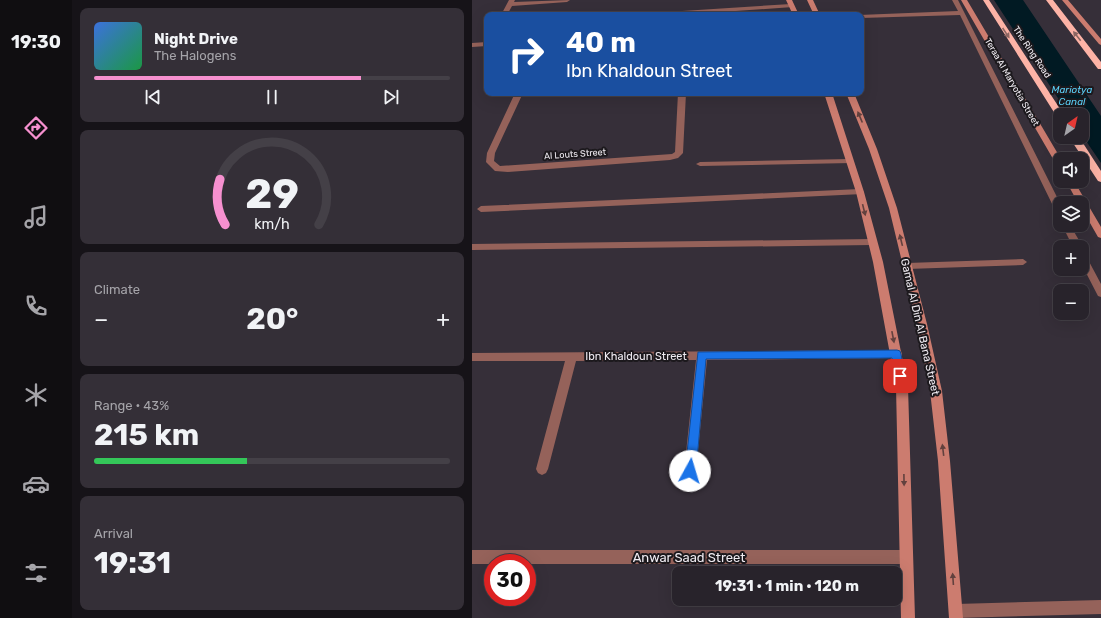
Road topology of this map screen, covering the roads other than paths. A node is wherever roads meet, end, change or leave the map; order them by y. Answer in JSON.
{"nodes":[{"id":1,"x":567,"y":0,"type":"edge"},
{"id":2,"x":810,"y":0,"type":"edge"},
{"id":3,"x":955,"y":0,"type":"edge"},
{"id":4,"x":964,"y":0,"type":"edge"},
{"id":5,"x":986,"y":0,"type":"edge"},
{"id":6,"x":1049,"y":0,"type":"edge"},
{"id":7,"x":1065,"y":0,"type":"edge"},
{"id":8,"x":511,"y":2,"type":"edge"},
{"id":9,"x":790,"y":3,"type":"edge"},
{"id":10,"x":506,"y":12,"type":"edge"},
{"id":11,"x":686,"y":12,"type":"edge"},
{"id":12,"x":794,"y":12,"type":"edge"},
{"id":13,"x":815,"y":12,"type":"edge"},
{"id":14,"x":962,"y":13,"type":"junction"},
{"id":15,"x":864,"y":16,"type":"edge"},
{"id":16,"x":1101,"y":43,"type":"edge"},
{"id":17,"x":484,"y":44,"type":"edge"},
{"id":18,"x":472,"y":45,"type":"edge"},
{"id":19,"x":1101,"y":67,"type":"edge"},
{"id":20,"x":518,"y":96,"type":"edge"},
{"id":21,"x":682,"y":96,"type":"edge"},
{"id":22,"x":829,"y":96,"type":"edge"},
{"id":23,"x":851,"y":96,"type":"edge"},
{"id":24,"x":1055,"y":108,"type":"edge"},
{"id":25,"x":1078,"y":144,"type":"edge"},
{"id":26,"x":1053,"y":152,"type":"edge"},
{"id":27,"x":849,"y":160,"type":"junction"},
{"id":28,"x":700,"y":164,"type":"dead end"},
{"id":29,"x":1101,"y":180,"type":"edge"},
{"id":30,"x":1074,"y":188,"type":"edge"},
{"id":31,"x":860,"y":192,"type":"junction"},
{"id":32,"x":1053,"y":198,"type":"edge"},
{"id":33,"x":481,"y":209,"type":"dead end"},
{"id":34,"x":1101,"y":234,"type":"edge"},
{"id":35,"x":872,"y":242,"type":"junction"},
{"id":36,"x":472,"y":247,"type":"edge"},
{"id":37,"x":1023,"y":262,"type":"dead end"},
{"id":38,"x":907,"y":266,"type":"junction"},
{"id":39,"x":1089,"y":270,"type":"edge"},
{"id":40,"x":1101,"y":293,"type":"edge"},
{"id":41,"x":897,"y":354,"type":"junction"},
{"id":42,"x":702,"y":355,"type":"junction"},
{"id":43,"x":572,"y":356,"type":"junction"},
{"id":44,"x":472,"y":357,"type":"edge"},
{"id":45,"x":542,"y":469,"type":"dead end"},
{"id":46,"x":690,"y":471,"type":"dead end"},
{"id":47,"x":472,"y":557,"type":"edge"},
{"id":48,"x":906,"y":557,"type":"junction"},
{"id":49,"x":1101,"y":607,"type":"edge"},
{"id":50,"x":956,"y":614,"type":"edge"},
{"id":51,"x":908,"y":618,"type":"edge"}],
"edges":[{"from":1,"to":8,"type":"street"},
{"from":2,"to":13,"type":"main road"},
{"from":3,"to":14,"type":"street"},
{"from":4,"to":26,"type":"main road","name":"Teraa Al Maryotia Street"},
{"from":5,"to":24,"type":"highway","name":"The Ring Road","one_way":true},
{"from":19,"to":6,"type":"highway","one_way":true},
{"from":7,"to":16,"type":"main road"},
{"from":8,"to":10,"type":"street"},
{"from":9,"to":11,"type":"street"},
{"from":9,"to":12,"type":"main road"},
{"from":14,"to":15,"type":"street"},
{"from":14,"to":32,"type":"street"},
{"from":17,"to":18,"type":"street"},
{"from":20,"to":21,"type":"street","name":"Al Louts Street"},
{"from":22,"to":27,"type":"main road"},
{"from":38,"to":23,"type":"main road","name":"Gamal Al Din Al Bana Street","one_way":true},
{"from":25,"to":29,"type":"highway"},
{"from":27,"to":28,"type":"street"},
{"from":27,"to":31,"type":"main road"},
{"from":30,"to":34,"type":"main road"},
{"from":31,"to":33,"type":"street"},
{"from":31,"to":35,"type":"main road","one_way":true},
{"from":35,"to":36,"type":"street"},
{"from":35,"to":41,"type":"main road","one_way":true},
{"from":37,"to":38,"type":"lane"},
{"from":50,"to":38,"type":"main road","name":"Gamal Al Din Al Bana Street","one_way":true},
{"from":39,"to":40,"type":"street"},
{"from":41,"to":42,"type":"street","name":"Ibn Khaldoun Street"},
{"from":41,"to":48,"type":"main road","one_way":true},
{"from":42,"to":43,"type":"street","name":"Ibn Khaldoun Street"},
{"from":42,"to":46,"type":"street"},
{"from":43,"to":44,"type":"street","name":"Ibn Khaldoun Street"},
{"from":43,"to":45,"type":"street"},
{"from":47,"to":48,"type":"street","name":"Anwar Saad Street"},
{"from":48,"to":51,"type":"main road"},
{"from":49,"to":50,"type":"street"}]}
